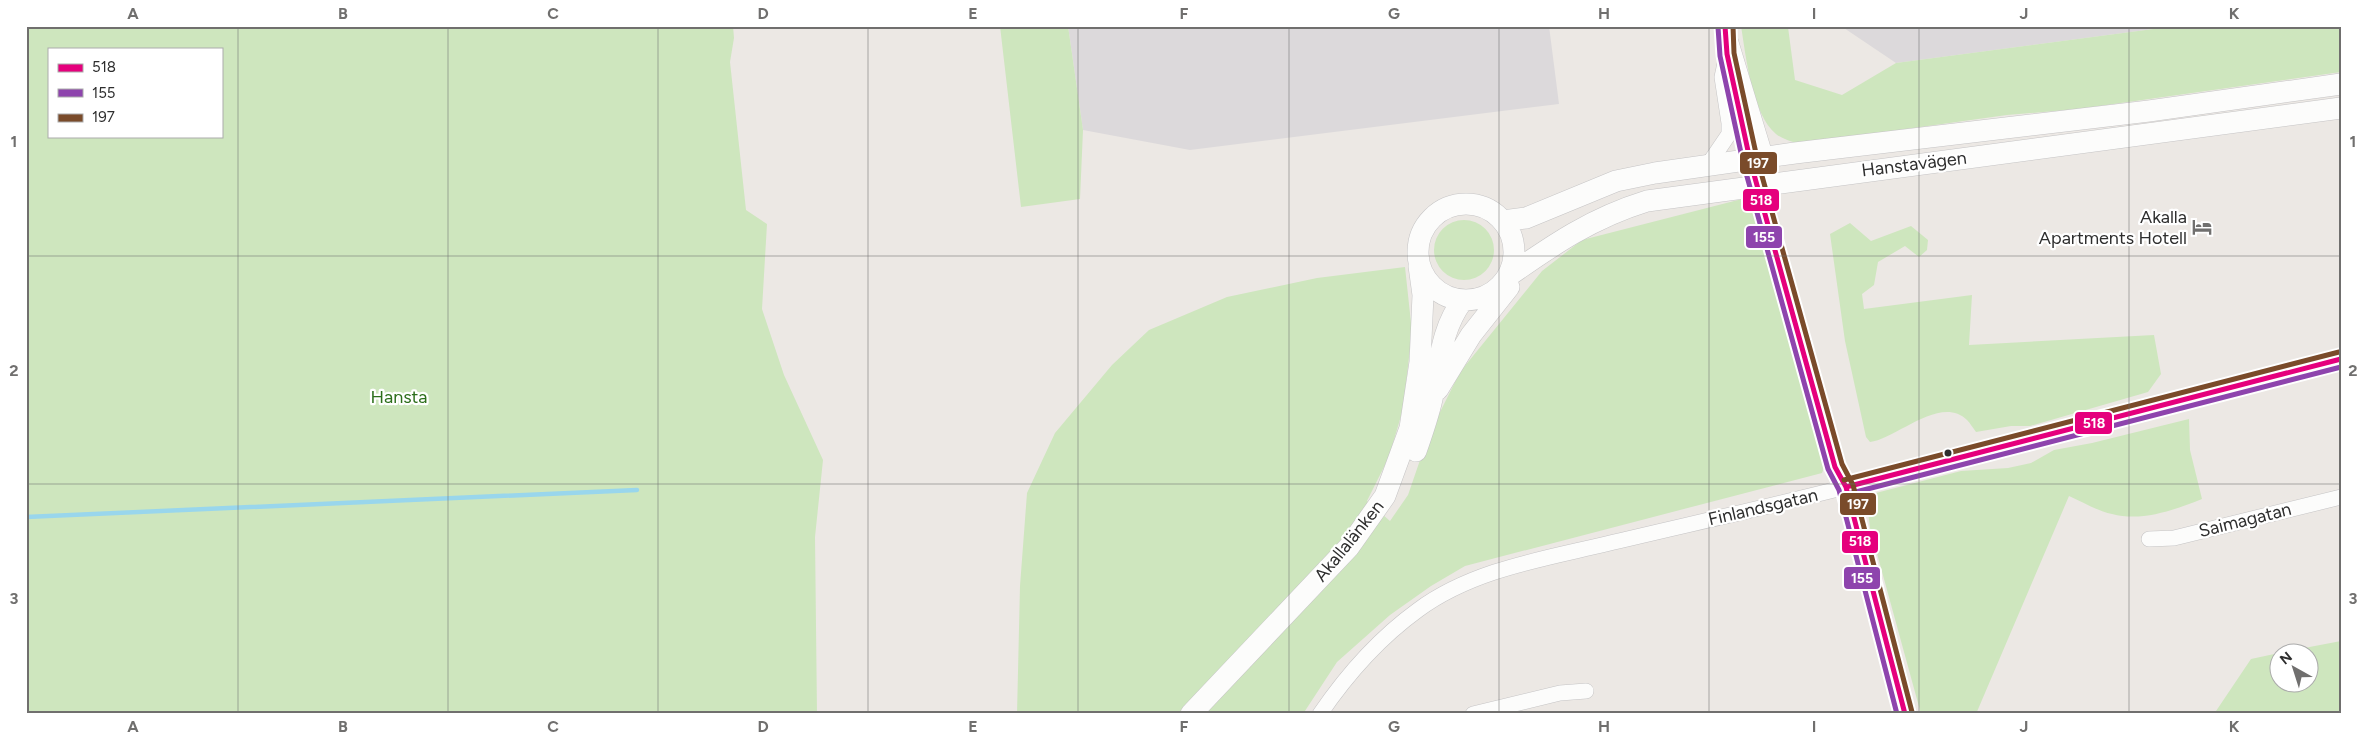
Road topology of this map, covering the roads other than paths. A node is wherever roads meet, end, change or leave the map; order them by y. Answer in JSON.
{"nodes":[{"id":1,"x":1725,"y":26,"type":"edge"},
{"id":2,"x":1727,"y":54,"type":"junction"},
{"id":3,"x":2341,"y":84,"type":"edge"},
{"id":4,"x":2341,"y":108,"type":"edge"},
{"id":5,"x":1758,"y":159,"type":"junction"},
{"id":6,"x":1704,"y":166,"type":"junction"},
{"id":7,"x":1765,"y":184,"type":"junction"},
{"id":8,"x":1503,"y":221,"type":"junction"},
{"id":9,"x":1534,"y":258,"type":"junction"},
{"id":10,"x":1419,"y":266,"type":"junction"},
{"id":11,"x":1507,"y":277,"type":"junction"},
{"id":12,"x":1463,"y":300,"type":"junction"},
{"id":13,"x":2341,"y":359,"type":"edge"},
{"id":14,"x":1432,"y":399,"type":"junction"},
{"id":15,"x":1846,"y":487,"type":"junction"},
{"id":16,"x":2341,"y":497,"type":"edge"},
{"id":17,"x":2149,"y":539,"type":"dead end"},
{"id":18,"x":1586,"y":691,"type":"dead end"},
{"id":19,"x":1191,"y":714,"type":"edge"},
{"id":20,"x":1208,"y":714,"type":"edge"},
{"id":21,"x":1320,"y":714,"type":"edge"},
{"id":22,"x":1473,"y":714,"type":"edge"},
{"id":23,"x":1905,"y":714,"type":"edge"}],
"edges":[{"from":1,"to":2,"type":"street"},
{"from":1,"to":5,"type":"street"},
{"from":2,"to":5,"type":"street"},
{"from":2,"to":6,"type":"street"},
{"from":3,"to":5,"type":"main road","name":"Hanstavägen"},
{"from":4,"to":7,"type":"main road","name":"Hanstavägen"},
{"from":5,"to":6,"type":"main road","name":"Hanstavägen"},
{"from":5,"to":7,"type":"main road"},
{"from":6,"to":8,"type":"main road","name":"Hanstavägen"},
{"from":7,"to":9,"type":"main road","name":"Hanstavägen"},
{"from":7,"to":15,"type":"main road"},
{"from":8,"to":10,"type":"main road"},
{"from":8,"to":11,"type":"main road"},
{"from":9,"to":11,"type":"main road","name":"Hanstavägen"},
{"from":9,"to":14,"type":"main road"},
{"from":10,"to":12,"type":"main road"},
{"from":10,"to":19,"type":"main road","name":"Akallalänken"},
{"from":11,"to":12,"type":"main road"},
{"from":12,"to":14,"type":"main road","name":"Akallalänken"},
{"from":13,"to":15,"type":"main road","name":"Finlandsgatan"},
{"from":14,"to":20,"type":"main road","name":"Akallalänken"},
{"from":15,"to":21,"type":"street","name":"Finlandsgatan"},
{"from":15,"to":23,"type":"street"},
{"from":16,"to":17,"type":"street","name":"Saimagatan"},
{"from":18,"to":22,"type":"street"}]}
